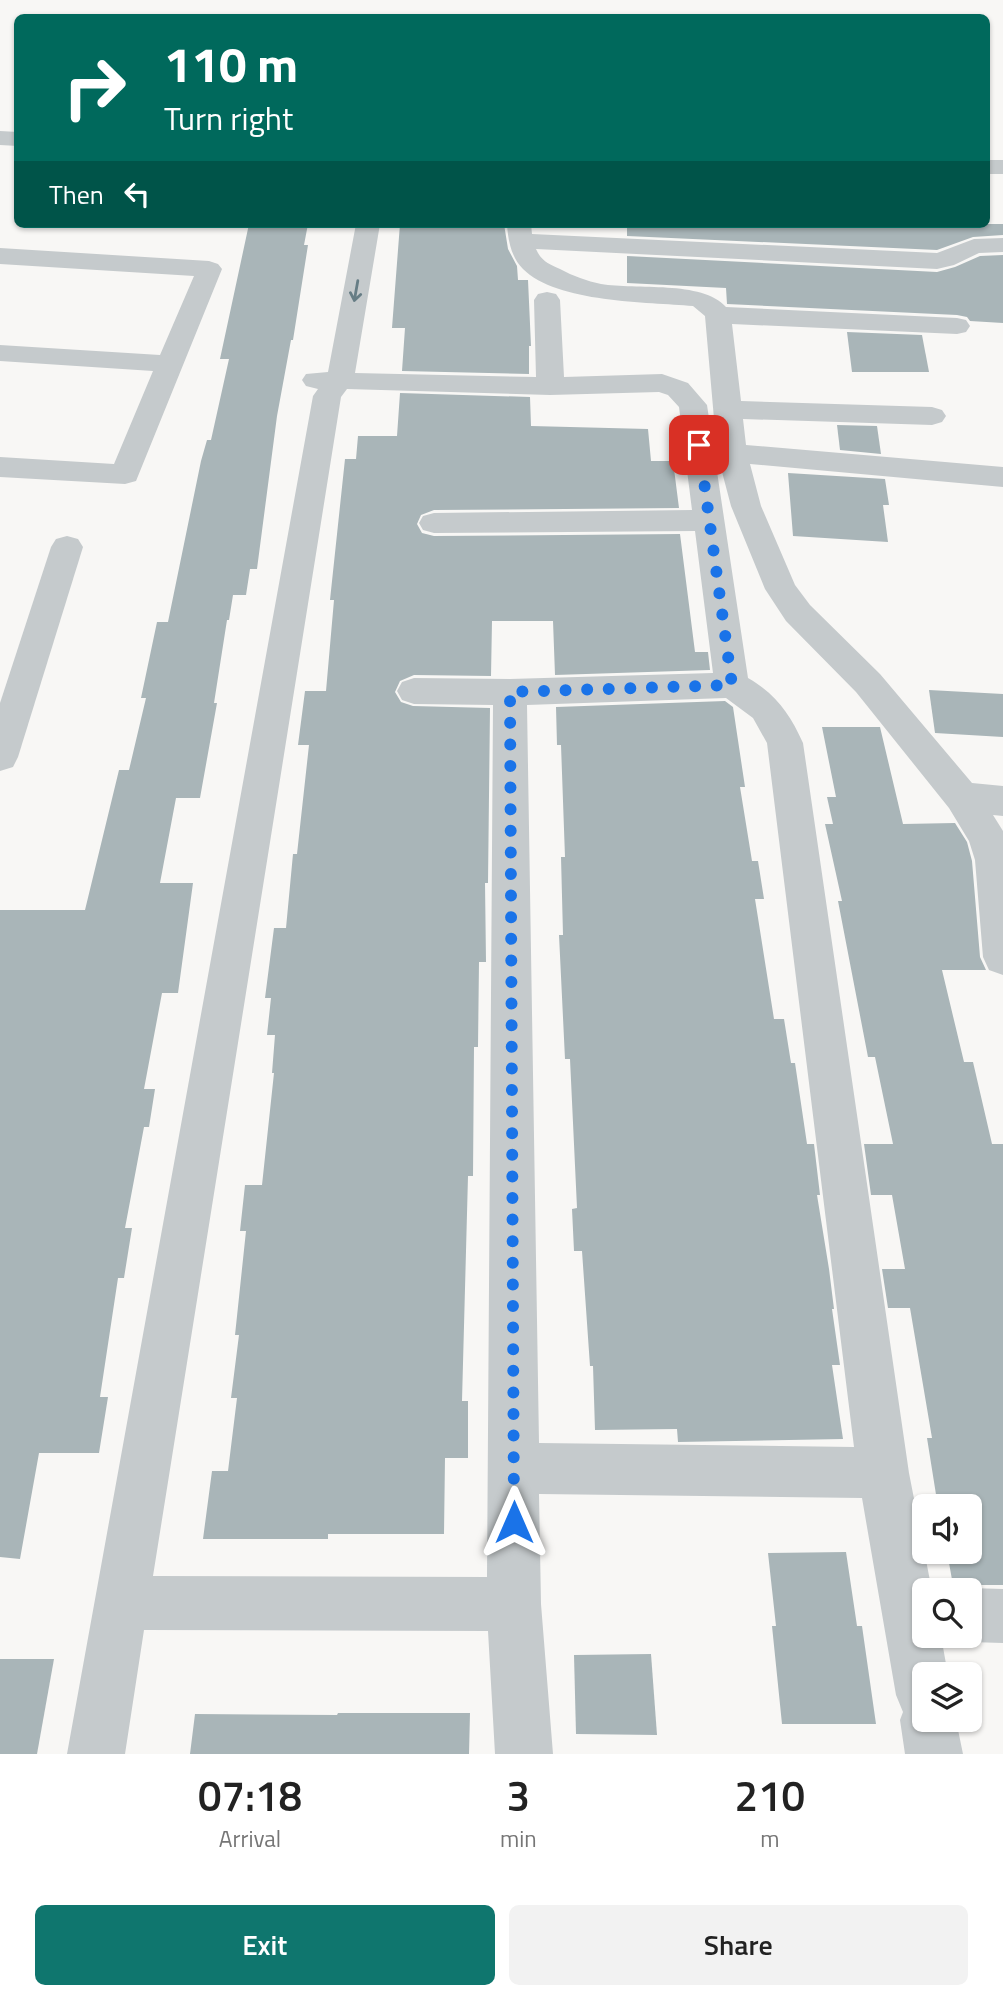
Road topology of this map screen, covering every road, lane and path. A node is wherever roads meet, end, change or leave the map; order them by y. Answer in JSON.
{"nodes":[{"id":1,"x":348,"y":228,"type":"edge"},
{"id":2,"x":367,"y":228,"type":"edge"},
{"id":3,"x":520,"y":232,"type":"edge"},
{"id":4,"x":1003,"y":245,"type":"edge"},
{"id":5,"x":0,"y":256,"type":"edge"},
{"id":6,"x":547,"y":300,"type":"dead end"},
{"id":7,"x":718,"y":315,"type":"junction"},
{"id":8,"x":957,"y":326,"type":"dead end"},
{"id":9,"x":0,"y":354,"type":"edge"},
{"id":10,"x":170,"y":364,"type":"junction"},
{"id":11,"x":328,"y":385,"type":"junction"},
{"id":12,"x":550,"y":386,"type":"junction"},
{"id":13,"x":727,"y":410,"type":"junction"},
{"id":14,"x":932,"y":416,"type":"dead end"},
{"id":15,"x":732,"y":453,"type":"junction"},
{"id":16,"x":0,"y":467,"type":"edge"},
{"id":17,"x":1003,"y":477,"type":"edge"},
{"id":18,"x":709,"y":520,"type":"junction"},
{"id":19,"x":434,"y":523,"type":"dead end"},
{"id":20,"x":67,"y":547,"type":"dead end"},
{"id":21,"x":732,"y":685,"type":"junction"},
{"id":22,"x":414,"y":691,"type":"dead end"},
{"id":23,"x":510,"y":692,"type":"junction"},
{"id":24,"x":0,"y":757,"type":"edge"},
{"id":25,"x":962,"y":797,"type":"junction"},
{"id":26,"x":1003,"y":801,"type":"edge"},
{"id":27,"x":1003,"y":957,"type":"edge"},
{"id":28,"x":515,"y":1468,"type":"junction"},
{"id":29,"x":883,"y":1473,"type":"junction"},
{"id":30,"x":912,"y":1594,"type":"edge"},
{"id":31,"x":120,"y":1603,"type":"junction"},
{"id":32,"x":514,"y":1604,"type":"junction"},
{"id":33,"x":982,"y":1615,"type":"edge"},
{"id":34,"x":1003,"y":1616,"type":"edge"},
{"id":35,"x":930,"y":1732,"type":"edge"},
{"id":36,"x":96,"y":1754,"type":"edge"},
{"id":37,"x":524,"y":1754,"type":"edge"},
{"id":38,"x":934,"y":1754,"type":"edge"}],
"edges":[{"from":1,"to":11,"type":"street"},
{"from":2,"to":11,"type":"street","one_way":true},
{"from":3,"to":4,"type":"street"},
{"from":3,"to":7,"type":"street"},
{"from":5,"to":10,"type":"street"},
{"from":6,"to":12,"type":"street"},
{"from":7,"to":8,"type":"street"},
{"from":7,"to":13,"type":"street"},
{"from":9,"to":10,"type":"street"},
{"from":10,"to":16,"type":"street"},
{"from":11,"to":12,"type":"street"},
{"from":11,"to":31,"type":"street"},
{"from":12,"to":18,"type":"street"},
{"from":13,"to":14,"type":"street"},
{"from":13,"to":15,"type":"street"},
{"from":15,"to":17,"type":"street"},
{"from":15,"to":25,"type":"street"},
{"from":18,"to":19,"type":"street"},
{"from":18,"to":21,"type":"street"},
{"from":20,"to":24,"type":"street"},
{"from":21,"to":23,"type":"street"},
{"from":21,"to":29,"type":"street"},
{"from":22,"to":23,"type":"street"},
{"from":23,"to":28,"type":"street"},
{"from":25,"to":26,"type":"street"},
{"from":25,"to":27,"type":"street"},
{"from":28,"to":29,"type":"street"},
{"from":28,"to":32,"type":"street"},
{"from":29,"to":30,"type":"street"},
{"from":31,"to":32,"type":"street"},
{"from":31,"to":36,"type":"street"},
{"from":32,"to":37,"type":"street"},
{"from":33,"to":34,"type":"street"},
{"from":35,"to":38,"type":"street"}]}
